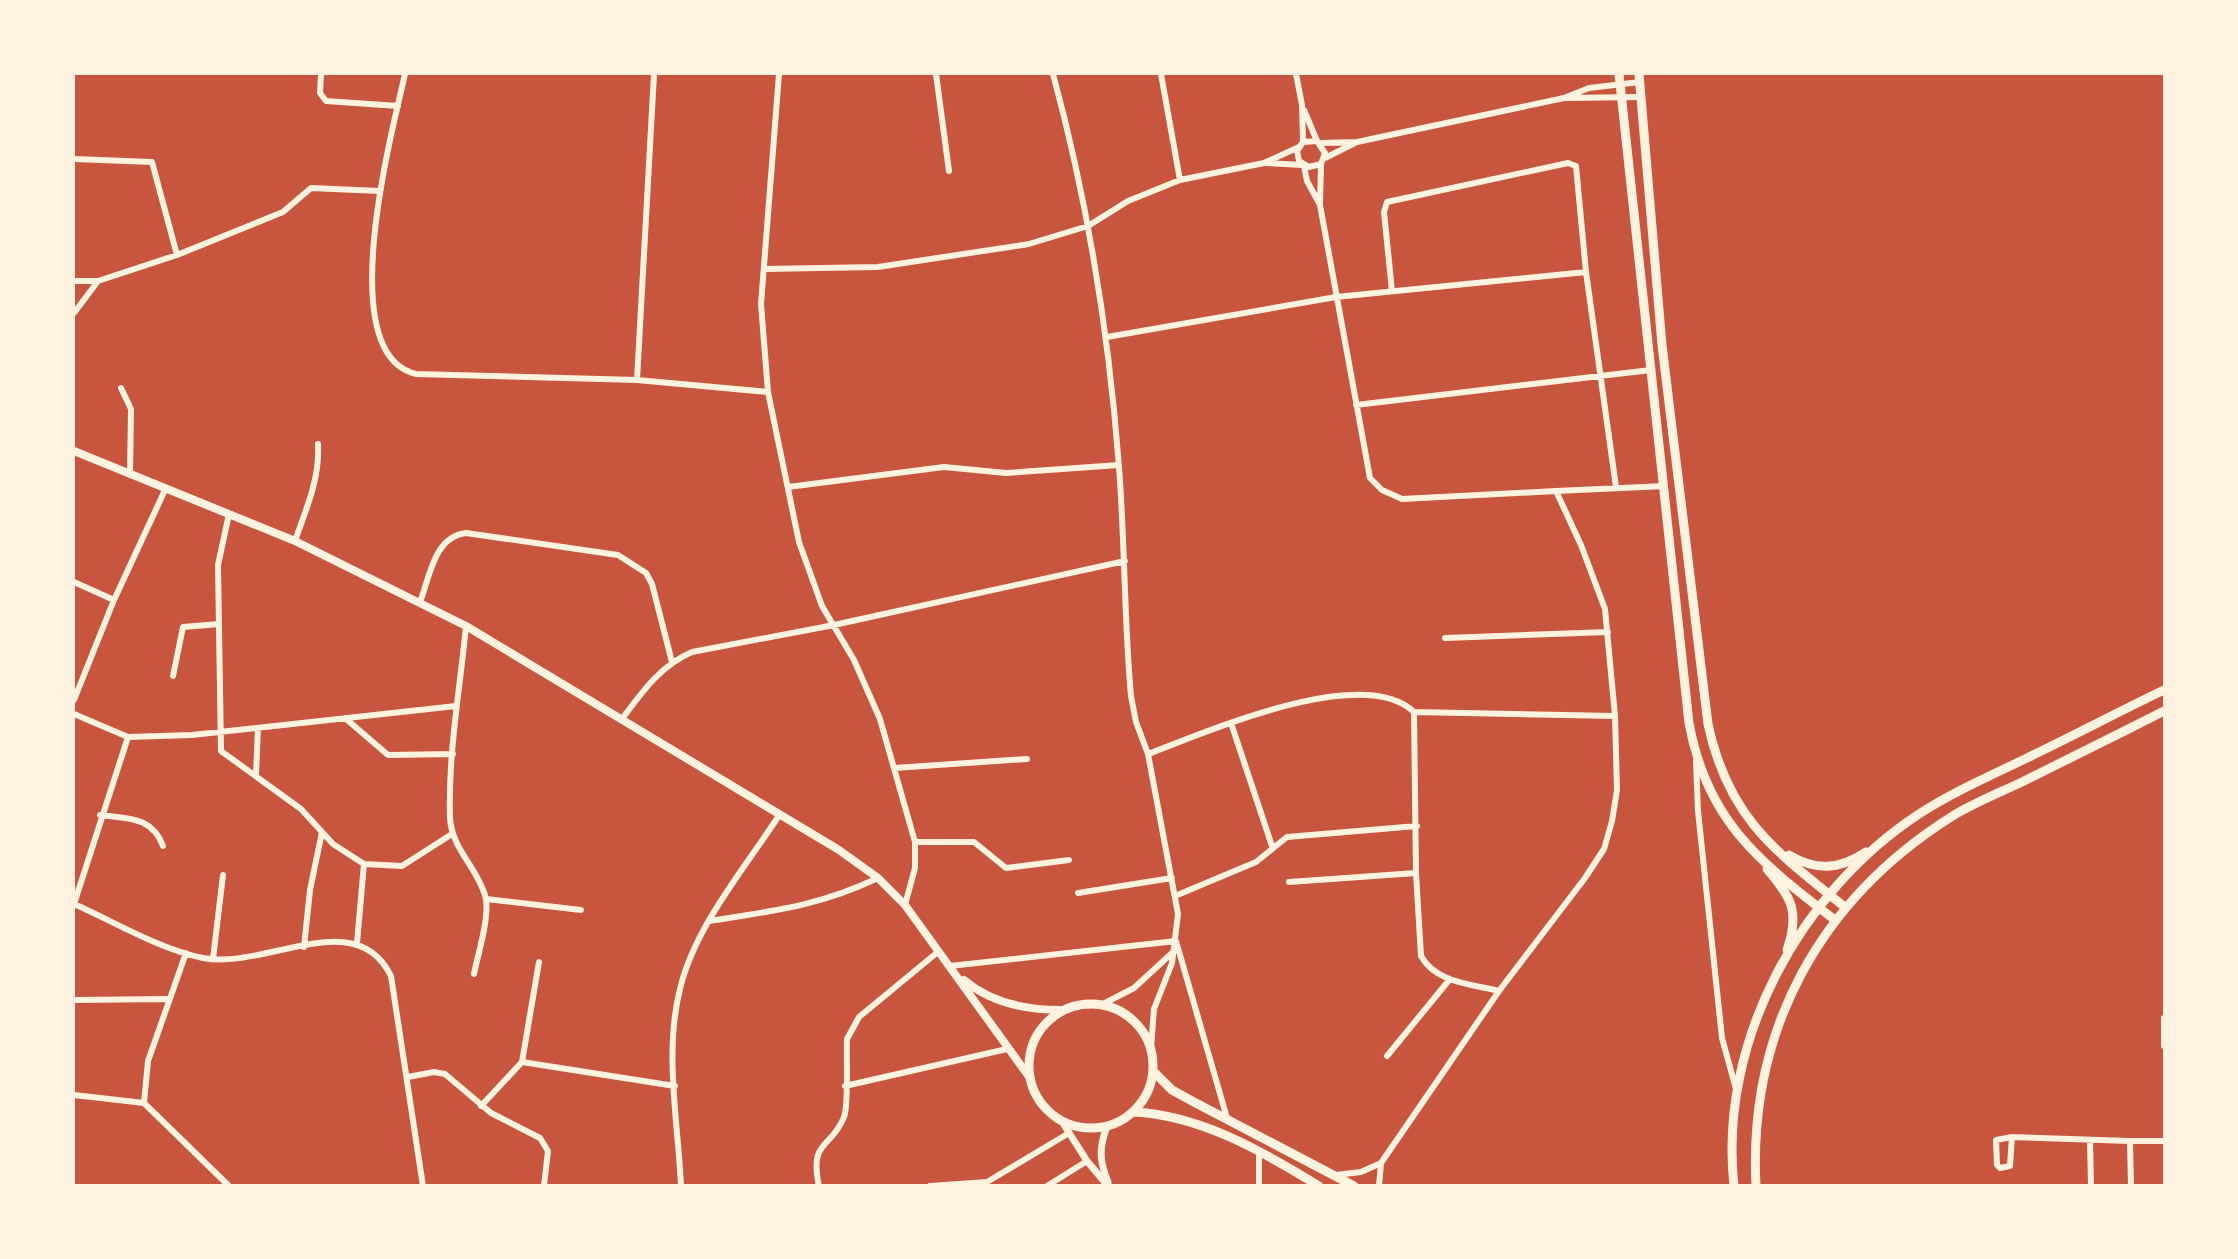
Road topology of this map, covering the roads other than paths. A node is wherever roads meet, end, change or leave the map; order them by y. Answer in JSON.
{"nodes":[{"id":1,"x":321,"y":74,"type":"edge"},
{"id":2,"x":405,"y":74,"type":"edge"},
{"id":3,"x":654,"y":74,"type":"edge"},
{"id":4,"x":779,"y":74,"type":"edge"},
{"id":5,"x":936,"y":74,"type":"edge"},
{"id":6,"x":1053,"y":74,"type":"edge"},
{"id":7,"x":1161,"y":74,"type":"edge"},
{"id":8,"x":1296,"y":74,"type":"edge"},
{"id":9,"x":1619,"y":74,"type":"edge"},
{"id":10,"x":1639,"y":78,"type":"edge"},
{"id":11,"x":1620,"y":84,"type":"junction"},
{"id":12,"x":1642,"y":97,"type":"junction"},
{"id":13,"x":1564,"y":98,"type":"junction"},
{"id":14,"x":1622,"y":99,"type":"junction"},
{"id":15,"x":1302,"y":105,"type":"junction"},
{"id":16,"x":398,"y":106,"type":"junction"},
{"id":17,"x":1319,"y":142,"type":"junction"},
{"id":18,"x":1357,"y":142,"type":"junction"},
{"id":19,"x":1301,"y":144,"type":"junction"},
{"id":20,"x":74,"y":159,"type":"edge"},
{"id":21,"x":1323,"y":161,"type":"junction"},
{"id":22,"x":1264,"y":163,"type":"junction"},
{"id":23,"x":1304,"y":165,"type":"junction"},
{"id":24,"x":949,"y":171,"type":"dead end"},
{"id":25,"x":1180,"y":180,"type":"junction"},
{"id":26,"x":380,"y":191,"type":"junction"},
{"id":27,"x":1320,"y":205,"type":"junction"},
{"id":28,"x":1088,"y":226,"type":"junction"},
{"id":29,"x":177,"y":255,"type":"junction"},
{"id":30,"x":764,"y":269,"type":"junction"},
{"id":31,"x":1586,"y":272,"type":"junction"},
{"id":32,"x":74,"y":281,"type":"edge"},
{"id":33,"x":98,"y":281,"type":"junction"},
{"id":34,"x":1392,"y":292,"type":"junction"},
{"id":35,"x":1336,"y":297,"type":"junction"},
{"id":36,"x":74,"y":313,"type":"edge"},
{"id":37,"x":1107,"y":337,"type":"junction"},
{"id":38,"x":1651,"y":370,"type":"junction"},
{"id":39,"x":1600,"y":377,"type":"junction"},
{"id":40,"x":638,"y":380,"type":"junction"},
{"id":41,"x":121,"y":388,"type":"dead end"},
{"id":42,"x":768,"y":392,"type":"junction"},
{"id":43,"x":1356,"y":405,"type":"junction"},
{"id":44,"x":318,"y":444,"type":"dead end"},
{"id":45,"x":74,"y":451,"type":"edge"},
{"id":46,"x":1119,"y":465,"type":"junction"},
{"id":47,"x":130,"y":475,"type":"junction"},
{"id":48,"x":1664,"y":486,"type":"junction"},
{"id":49,"x":788,"y":487,"type":"junction"},
{"id":50,"x":1616,"y":487,"type":"junction"},
{"id":51,"x":165,"y":490,"type":"junction"},
{"id":52,"x":1556,"y":491,"type":"junction"},
{"id":53,"x":229,"y":514,"type":"junction"},
{"id":54,"x":295,"y":541,"type":"junction"},
{"id":55,"x":1125,"y":561,"type":"junction"},
{"id":56,"x":74,"y":582,"type":"edge"},
{"id":57,"x":114,"y":600,"type":"junction"},
{"id":58,"x":420,"y":602,"type":"junction"},
{"id":59,"x":219,"y":624,"type":"junction"},
{"id":60,"x":834,"y":625,"type":"junction"},
{"id":61,"x":466,"y":626,"type":"junction"},
{"id":62,"x":1608,"y":632,"type":"junction"},
{"id":63,"x":1445,"y":638,"type":"dead end"},
{"id":64,"x":672,"y":662,"type":"junction"},
{"id":65,"x":173,"y":676,"type":"dead end"},
{"id":66,"x":2165,"y":690,"type":"edge"},
{"id":67,"x":74,"y":700,"type":"edge"},
{"id":68,"x":456,"y":706,"type":"junction"},
{"id":69,"x":2165,"y":711,"type":"edge"},
{"id":70,"x":1414,"y":712,"type":"junction"},
{"id":71,"x":74,"y":714,"type":"edge"},
{"id":72,"x":1615,"y":716,"type":"junction"},
{"id":73,"x":345,"y":718,"type":"junction"},
{"id":74,"x":622,"y":719,"type":"junction"},
{"id":75,"x":1231,"y":723,"type":"junction"},
{"id":76,"x":258,"y":728,"type":"junction"},
{"id":77,"x":220,"y":732,"type":"junction"},
{"id":78,"x":128,"y":737,"type":"junction"},
{"id":79,"x":453,"y":754,"type":"junction"},
{"id":80,"x":1148,"y":754,"type":"junction"},
{"id":81,"x":1027,"y":759,"type":"dead end"},
{"id":82,"x":1696,"y":760,"type":"junction"},
{"id":83,"x":894,"y":768,"type":"junction"},
{"id":84,"x":256,"y":775,"type":"junction"},
{"id":85,"x":780,"y":814,"type":"junction"},
{"id":86,"x":100,"y":815,"type":"junction"},
{"id":87,"x":1417,"y":826,"type":"junction"},
{"id":88,"x":322,"y":832,"type":"junction"},
{"id":89,"x":452,"y":834,"type":"junction"},
{"id":90,"x":1762,"y":837,"type":"junction"},
{"id":91,"x":1888,"y":838,"type":"junction"},
{"id":92,"x":1743,"y":841,"type":"junction"},
{"id":93,"x":915,"y":842,"type":"junction"},
{"id":94,"x":163,"y":846,"type":"dead end"},
{"id":95,"x":1272,"y":846,"type":"junction"},
{"id":96,"x":1069,"y":860,"type":"dead end"},
{"id":97,"x":364,"y":864,"type":"junction"},
{"id":98,"x":1416,"y":873,"type":"junction"},
{"id":99,"x":223,"y":876,"type":"dead end"},
{"id":100,"x":878,"y":878,"type":"junction"},
{"id":101,"x":1172,"y":878,"type":"junction"},
{"id":102,"x":1289,"y":882,"type":"dead end"},
{"id":103,"x":1077,"y":893,"type":"dead end"},
{"id":104,"x":1831,"y":895,"type":"junction"},
{"id":105,"x":1175,"y":896,"type":"junction"},
{"id":106,"x":486,"y":899,"type":"junction"},
{"id":107,"x":74,"y":904,"type":"edge"},
{"id":108,"x":905,"y":905,"type":"junction"},
{"id":109,"x":1820,"y":908,"type":"junction"},
{"id":110,"x":1846,"y":908,"type":"junction"},
{"id":111,"x":581,"y":910,"type":"dead end"},
{"id":112,"x":1835,"y":920,"type":"junction"},
{"id":113,"x":710,"y":921,"type":"junction"},
{"id":114,"x":1176,"y":941,"type":"junction"},
{"id":115,"x":357,"y":943,"type":"junction"},
{"id":116,"x":304,"y":947,"type":"junction"},
{"id":117,"x":939,"y":951,"type":"junction"},
{"id":118,"x":1174,"y":951,"type":"junction"},
{"id":119,"x":186,"y":953,"type":"junction"},
{"id":120,"x":213,"y":960,"type":"junction"},
{"id":121,"x":539,"y":962,"type":"dead end"},
{"id":122,"x":1783,"y":962,"type":"junction"},
{"id":123,"x":950,"y":966,"type":"junction"},
{"id":124,"x":474,"y":974,"type":"dead end"},
{"id":125,"x":956,"y":974,"type":"junction"},
{"id":126,"x":1450,"y":979,"type":"junction"},
{"id":127,"x":1499,"y":991,"type":"junction"},
{"id":128,"x":167,"y":999,"type":"junction"},
{"id":129,"x":74,"y":1000,"type":"edge"},
{"id":130,"x":1103,"y":1004,"type":"junction"},
{"id":131,"x":1061,"y":1010,"type":"junction"},
{"id":132,"x":2165,"y":1018,"type":"edge"},
{"id":133,"x":2165,"y":1046,"type":"edge"},
{"id":134,"x":1151,"y":1048,"type":"junction"},
{"id":135,"x":1007,"y":1049,"type":"junction"},
{"id":136,"x":1387,"y":1056,"type":"dead end"},
{"id":137,"x":522,"y":1062,"type":"junction"},
{"id":138,"x":1153,"y":1071,"type":"junction"},
{"id":139,"x":408,"y":1077,"type":"junction"},
{"id":140,"x":1030,"y":1078,"type":"junction"},
{"id":141,"x":675,"y":1086,"type":"junction"},
{"id":142,"x":845,"y":1086,"type":"junction"},
{"id":143,"x":1738,"y":1094,"type":"junction"},
{"id":144,"x":74,"y":1095,"type":"edge"},
{"id":145,"x":144,"y":1103,"type":"junction"},
{"id":146,"x":481,"y":1106,"type":"junction"},
{"id":147,"x":1133,"y":1112,"type":"junction"},
{"id":148,"x":1227,"y":1118,"type":"junction"},
{"id":149,"x":1061,"y":1120,"type":"junction"},
{"id":150,"x":1107,"y":1126,"type":"junction"},
{"id":151,"x":1069,"y":1133,"type":"junction"},
{"id":152,"x":2012,"y":1138,"type":"junction"},
{"id":153,"x":2090,"y":1140,"type":"junction"},
{"id":154,"x":2130,"y":1141,"type":"junction"},
{"id":155,"x":2165,"y":1141,"type":"edge"},
{"id":156,"x":1259,"y":1152,"type":"junction"},
{"id":157,"x":1087,"y":1161,"type":"junction"},
{"id":158,"x":1381,"y":1163,"type":"junction"},
{"id":159,"x":1336,"y":1175,"type":"junction"},
{"id":160,"x":229,"y":1185,"type":"edge"},
{"id":161,"x":423,"y":1185,"type":"edge"},
{"id":162,"x":544,"y":1185,"type":"edge"},
{"id":163,"x":681,"y":1185,"type":"edge"},
{"id":164,"x":819,"y":1185,"type":"edge"},
{"id":165,"x":930,"y":1185,"type":"edge"},
{"id":166,"x":1047,"y":1185,"type":"edge"},
{"id":167,"x":1109,"y":1185,"type":"edge"},
{"id":168,"x":1259,"y":1185,"type":"edge"},
{"id":169,"x":1318,"y":1185,"type":"edge"},
{"id":170,"x":1354,"y":1185,"type":"edge"},
{"id":171,"x":1379,"y":1185,"type":"edge"},
{"id":172,"x":1734,"y":1185,"type":"edge"},
{"id":173,"x":1756,"y":1185,"type":"edge"},
{"id":174,"x":2091,"y":1185,"type":"edge"},
{"id":175,"x":2131,"y":1185,"type":"edge"}],
"edges":[{"from":1,"to":16,"type":"street"},
{"from":2,"to":16,"type":"street"},
{"from":3,"to":40,"type":"street"},
{"from":4,"to":30,"type":"street"},
{"from":5,"to":24,"type":"street"},
{"from":6,"to":28,"type":"street"},
{"from":7,"to":25,"type":"street"},
{"from":8,"to":15,"type":"street"},
{"from":9,"to":11,"type":"main road"},
{"from":10,"to":11,"type":"street"},
{"from":10,"to":12,"type":"main road"},
{"from":11,"to":13,"type":"street"},
{"from":11,"to":14,"type":"main road"},
{"from":12,"to":14,"type":"street"},
{"from":12,"to":90,"type":"main road"},
{"from":13,"to":14,"type":"street"},
{"from":13,"to":18,"type":"street"},
{"from":14,"to":38,"type":"main road"},
{"from":15,"to":17,"type":"street"},
{"from":15,"to":19,"type":"street"},
{"from":16,"to":26,"type":"street"},
{"from":17,"to":18,"type":"street"},
{"from":17,"to":19,"type":"street"},
{"from":17,"to":21,"type":"street"},
{"from":18,"to":21,"type":"street"},
{"from":19,"to":22,"type":"street"},
{"from":19,"to":23,"type":"street"},
{"from":20,"to":29,"type":"street"},
{"from":21,"to":23,"type":"street"},
{"from":21,"to":27,"type":"street"},
{"from":22,"to":23,"type":"street"},
{"from":22,"to":25,"type":"street"},
{"from":23,"to":27,"type":"street"},
{"from":25,"to":28,"type":"street"},
{"from":26,"to":29,"type":"street"},
{"from":26,"to":40,"type":"street"},
{"from":27,"to":35,"type":"street"},
{"from":28,"to":30,"type":"street"},
{"from":28,"to":37,"type":"street"},
{"from":29,"to":33,"type":"street"},
{"from":30,"to":42,"type":"street"},
{"from":31,"to":34,"type":"street"},
{"from":31,"to":34,"type":"street"},
{"from":31,"to":39,"type":"street"},
{"from":32,"to":33,"type":"street"},
{"from":33,"to":36,"type":"street"},
{"from":34,"to":35,"type":"street"},
{"from":35,"to":37,"type":"street"},
{"from":35,"to":43,"type":"street"},
{"from":37,"to":46,"type":"street"},
{"from":38,"to":39,"type":"street"},
{"from":38,"to":48,"type":"main road"},
{"from":39,"to":43,"type":"street"},
{"from":39,"to":50,"type":"street"},
{"from":40,"to":42,"type":"street"},
{"from":41,"to":47,"type":"street"},
{"from":42,"to":49,"type":"street"},
{"from":43,"to":52,"type":"street"},
{"from":44,"to":54,"type":"street"},
{"from":45,"to":47,"type":"main road"},
{"from":46,"to":49,"type":"street"},
{"from":46,"to":55,"type":"street"},
{"from":47,"to":51,"type":"main road"},
{"from":48,"to":50,"type":"street"},
{"from":48,"to":82,"type":"main road"},
{"from":49,"to":60,"type":"street"},
{"from":50,"to":52,"type":"street"},
{"from":51,"to":53,"type":"main road"},
{"from":51,"to":57,"type":"street"},
{"from":52,"to":62,"type":"street"},
{"from":53,"to":54,"type":"main road"},
{"from":53,"to":59,"type":"street"},
{"from":54,"to":58,"type":"main road"},
{"from":55,"to":60,"type":"street"},
{"from":55,"to":80,"type":"street"},
{"from":56,"to":57,"type":"street"},
{"from":57,"to":67,"type":"street"},
{"from":58,"to":61,"type":"main road"},
{"from":58,"to":64,"type":"street"},
{"from":59,"to":65,"type":"street"},
{"from":59,"to":77,"type":"street"},
{"from":60,"to":64,"type":"street"},
{"from":60,"to":83,"type":"street"},
{"from":61,"to":68,"type":"street"},
{"from":61,"to":74,"type":"main road"},
{"from":62,"to":63,"type":"street"},
{"from":62,"to":72,"type":"street"},
{"from":64,"to":74,"type":"street"},
{"from":66,"to":91,"type":"main road"},
{"from":68,"to":73,"type":"street"},
{"from":68,"to":79,"type":"street"},
{"from":69,"to":110,"type":"main road"},
{"from":70,"to":72,"type":"street"},
{"from":70,"to":75,"type":"street"},
{"from":70,"to":87,"type":"street"},
{"from":71,"to":78,"type":"street"},
{"from":72,"to":127,"type":"street"},
{"from":73,"to":76,"type":"street"},
{"from":73,"to":79,"type":"street"},
{"from":74,"to":85,"type":"main road"},
{"from":75,"to":80,"type":"street"},
{"from":75,"to":95,"type":"street"},
{"from":76,"to":77,"type":"street"},
{"from":76,"to":84,"type":"street"},
{"from":77,"to":78,"type":"street"},
{"from":77,"to":84,"type":"street"},
{"from":78,"to":86,"type":"street"},
{"from":79,"to":89,"type":"street"},
{"from":80,"to":101,"type":"street"},
{"from":81,"to":83,"type":"street"},
{"from":82,"to":92,"type":"main road"},
{"from":82,"to":143,"type":"street"},
{"from":83,"to":93,"type":"street"},
{"from":84,"to":88,"type":"street"},
{"from":85,"to":100,"type":"main road"},
{"from":85,"to":113,"type":"street"},
{"from":86,"to":94,"type":"street"},
{"from":86,"to":107,"type":"street"},
{"from":87,"to":95,"type":"street"},
{"from":87,"to":98,"type":"street"},
{"from":88,"to":97,"type":"street"},
{"from":88,"to":116,"type":"street"},
{"from":89,"to":97,"type":"street"},
{"from":89,"to":106,"type":"street"},
{"from":90,"to":91,"type":"main road"},
{"from":90,"to":104,"type":"main road"},
{"from":91,"to":104,"type":"main road"},
{"from":92,"to":109,"type":"main road"},
{"from":92,"to":122,"type":"main road"},
{"from":93,"to":96,"type":"street"},
{"from":93,"to":108,"type":"street"},
{"from":95,"to":105,"type":"street"},
{"from":97,"to":115,"type":"street"},
{"from":98,"to":102,"type":"street"},
{"from":98,"to":126,"type":"street"},
{"from":99,"to":120,"type":"street"},
{"from":100,"to":108,"type":"main road"},
{"from":100,"to":113,"type":"street"},
{"from":101,"to":103,"type":"street"},
{"from":101,"to":105,"type":"street"},
{"from":104,"to":109,"type":"main road"},
{"from":104,"to":110,"type":"main road"},
{"from":105,"to":114,"type":"street"},
{"from":106,"to":111,"type":"street"},
{"from":106,"to":124,"type":"street"},
{"from":107,"to":119,"type":"street"},
{"from":108,"to":117,"type":"main road"},
{"from":109,"to":112,"type":"main road"},
{"from":109,"to":122,"type":"main road"},
{"from":110,"to":112,"type":"main road"},
{"from":112,"to":173,"type":"main road"},
{"from":113,"to":141,"type":"street"},
{"from":114,"to":118,"type":"street"},
{"from":114,"to":123,"type":"street"},
{"from":114,"to":148,"type":"street"},
{"from":115,"to":116,"type":"street"},
{"from":115,"to":139,"type":"street"},
{"from":116,"to":120,"type":"street"},
{"from":117,"to":123,"type":"main road"},
{"from":117,"to":142,"type":"street"},
{"from":118,"to":130,"type":"street"},
{"from":118,"to":134,"type":"street"},
{"from":119,"to":120,"type":"street"},
{"from":119,"to":128,"type":"street"},
{"from":121,"to":137,"type":"street"},
{"from":122,"to":143,"type":"main road"},
{"from":123,"to":125,"type":"main road"},
{"from":125,"to":131,"type":"main road"},
{"from":125,"to":135,"type":"main road"},
{"from":126,"to":127,"type":"street"},
{"from":126,"to":136,"type":"street"},
{"from":127,"to":158,"type":"street"},
{"from":128,"to":129,"type":"street"},
{"from":128,"to":145,"type":"street"},
{"from":130,"to":131,"type":"main road"},
{"from":130,"to":134,"type":"main road"},
{"from":131,"to":140,"type":"main road"},
{"from":132,"to":133,"type":"street"},
{"from":134,"to":138,"type":"main road"},
{"from":135,"to":140,"type":"main road"},
{"from":135,"to":142,"type":"street"},
{"from":137,"to":141,"type":"street"},
{"from":137,"to":146,"type":"street"},
{"from":138,"to":147,"type":"main road"},
{"from":138,"to":148,"type":"main road"},
{"from":139,"to":146,"type":"street"},
{"from":139,"to":161,"type":"street"},
{"from":140,"to":149,"type":"main road"},
{"from":141,"to":163,"type":"street"},
{"from":142,"to":164,"type":"street"},
{"from":143,"to":172,"type":"main road"},
{"from":144,"to":145,"type":"street"},
{"from":145,"to":160,"type":"street"},
{"from":146,"to":162,"type":"street"},
{"from":147,"to":150,"type":"main road"},
{"from":147,"to":156,"type":"main road"},
{"from":148,"to":159,"type":"main road"},
{"from":149,"to":150,"type":"main road"},
{"from":149,"to":151,"type":"street"},
{"from":150,"to":167,"type":"street"},
{"from":151,"to":157,"type":"street"},
{"from":151,"to":165,"type":"street"},
{"from":152,"to":152,"type":"street"},
{"from":152,"to":153,"type":"street"},
{"from":153,"to":154,"type":"street"},
{"from":153,"to":174,"type":"street"},
{"from":154,"to":155,"type":"street"},
{"from":154,"to":175,"type":"street"},
{"from":156,"to":168,"type":"street"},
{"from":156,"to":169,"type":"main road"},
{"from":157,"to":166,"type":"street"},
{"from":157,"to":167,"type":"street"},
{"from":158,"to":159,"type":"street"},
{"from":158,"to":171,"type":"street"},
{"from":159,"to":170,"type":"main road"}]}
